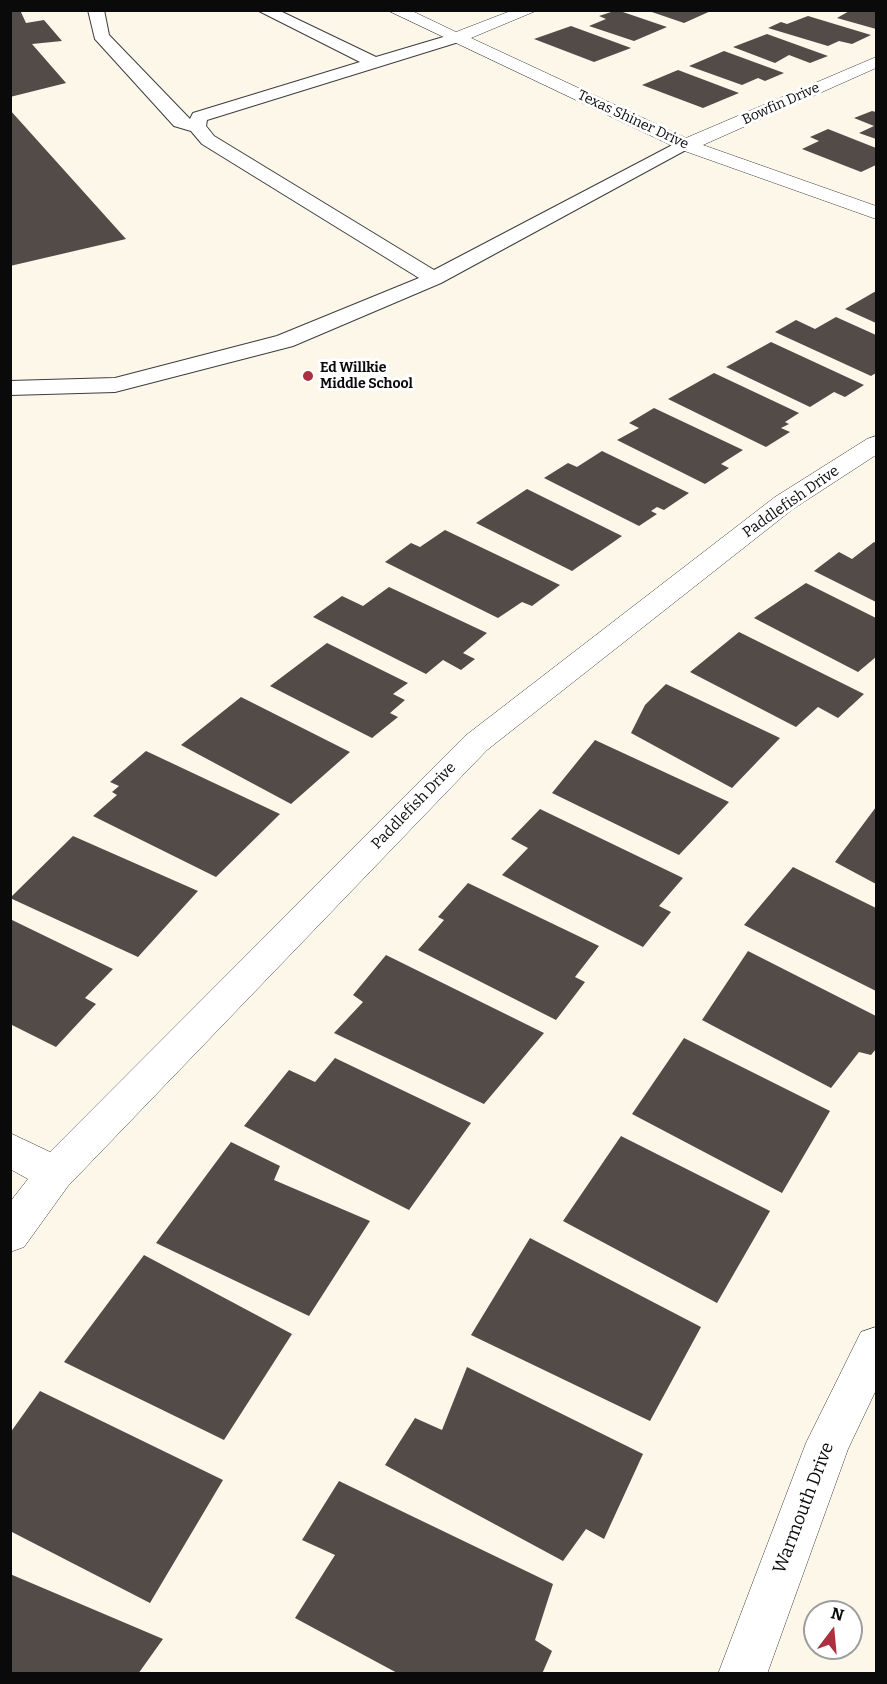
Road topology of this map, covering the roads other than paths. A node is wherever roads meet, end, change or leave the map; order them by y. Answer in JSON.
{"nodes":[{"id":1,"x":96,"y":10,"type":"edge"},
{"id":2,"x":264,"y":10,"type":"edge"},
{"id":3,"x":395,"y":10,"type":"edge"},
{"id":4,"x":530,"y":10,"type":"edge"},
{"id":5,"x":456,"y":38,"type":"junction"},
{"id":6,"x":876,"y":62,"type":"edge"},
{"id":7,"x":375,"y":63,"type":"junction"},
{"id":8,"x":144,"y":83,"type":"junction"},
{"id":9,"x":243,"y":103,"type":"junction"},
{"id":10,"x":197,"y":127,"type":"junction"},
{"id":11,"x":686,"y":145,"type":"junction"},
{"id":12,"x":876,"y":213,"type":"edge"},
{"id":13,"x":434,"y":279,"type":"junction"},
{"id":14,"x":10,"y":388,"type":"edge"},
{"id":15,"x":876,"y":444,"type":"edge"},
{"id":16,"x":10,"y":1149,"type":"edge"},
{"id":17,"x":54,"y":1174,"type":"junction"},
{"id":18,"x":10,"y":1234,"type":"edge"},
{"id":19,"x":876,"y":1346,"type":"edge"},
{"id":20,"x":742,"y":1674,"type":"edge"}],
"edges":[{"from":1,"to":8,"type":"lane"},
{"from":2,"to":7,"type":"lane"},
{"from":3,"to":5,"type":"street","name":"Texas Shiner Drive"},
{"from":4,"to":5,"type":"street"},
{"from":5,"to":7,"type":"lane"},
{"from":5,"to":11,"type":"street","name":"Texas Shiner Drive"},
{"from":6,"to":11,"type":"street","name":"Bowfin Drive"},
{"from":7,"to":9,"type":"lane"},
{"from":8,"to":9,"type":"lane"},
{"from":8,"to":10,"type":"lane"},
{"from":9,"to":10,"type":"lane"},
{"from":10,"to":13,"type":"lane"},
{"from":11,"to":12,"type":"street","name":"Texas Shiner Drive"},
{"from":11,"to":13,"type":"lane"},
{"from":13,"to":14,"type":"lane"},
{"from":15,"to":17,"type":"street","name":"Paddlefish Drive"},
{"from":16,"to":17,"type":"street"},
{"from":17,"to":18,"type":"street","name":"Paddlefish Drive"},
{"from":19,"to":20,"type":"street","name":"Warmouth Drive"}]}
